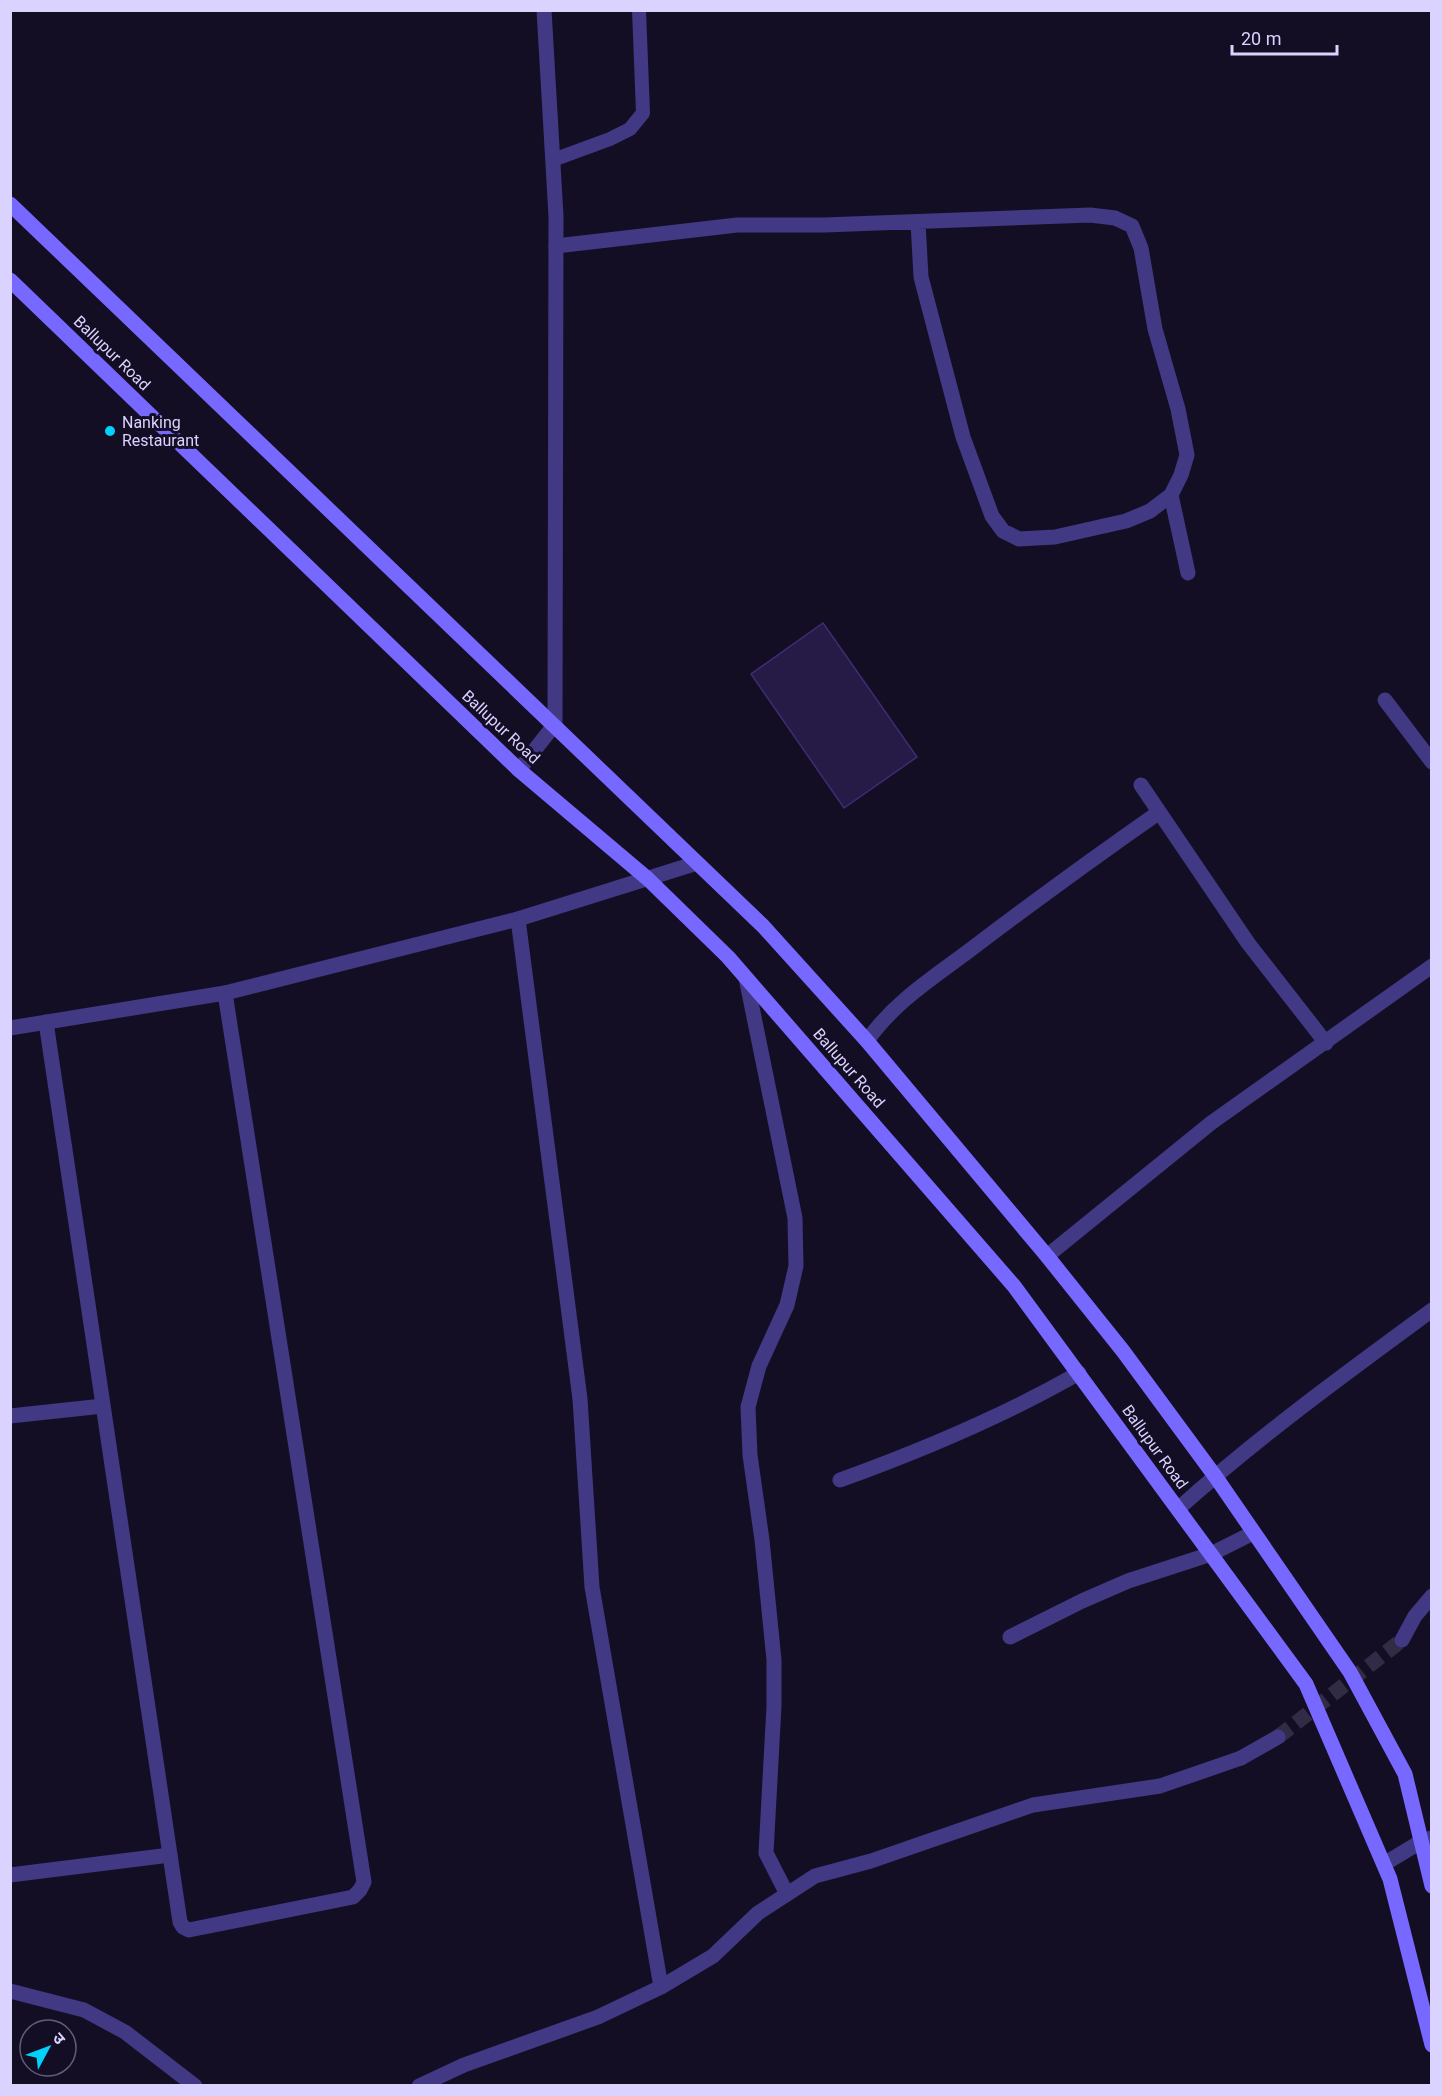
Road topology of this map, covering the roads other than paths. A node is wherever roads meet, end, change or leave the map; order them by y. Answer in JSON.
{"nodes":[{"id":1,"x":544,"y":10,"type":"edge"},
{"id":2,"x":639,"y":10,"type":"edge"},
{"id":3,"x":553,"y":160,"type":"junction"},
{"id":4,"x":10,"y":204,"type":"edge"},
{"id":5,"x":918,"y":222,"type":"junction"},
{"id":6,"x":556,"y":246,"type":"junction"},
{"id":7,"x":10,"y":280,"type":"edge"},
{"id":8,"x":1171,"y":495,"type":"junction"},
{"id":9,"x":1188,"y":573,"type":"dead end"},
{"id":10,"x":1385,"y":700,"type":"dead end"},
{"id":11,"x":555,"y":724,"type":"junction"},
{"id":12,"x":1431,"y":762,"type":"edge"},
{"id":13,"x":519,"y":770,"type":"junction"},
{"id":14,"x":1141,"y":785,"type":"dead end"},
{"id":15,"x":1158,"y":813,"type":"junction"},
{"id":16,"x":697,"y":863,"type":"junction"},
{"id":17,"x":648,"y":879,"type":"junction"},
{"id":18,"x":518,"y":919,"type":"junction"},
{"id":19,"x":1431,"y":966,"type":"edge"},
{"id":20,"x":746,"y":978,"type":"junction"},
{"id":21,"x":225,"y":993,"type":"junction"},
{"id":22,"x":46,"y":1022,"type":"junction"},
{"id":23,"x":10,"y":1028,"type":"edge"},
{"id":24,"x":867,"y":1041,"type":"junction"},
{"id":25,"x":1326,"y":1043,"type":"junction"},
{"id":26,"x":1047,"y":1256,"type":"junction"},
{"id":27,"x":1431,"y":1310,"type":"edge"},
{"id":28,"x":1078,"y":1374,"type":"junction"},
{"id":29,"x":103,"y":1406,"type":"junction"},
{"id":30,"x":10,"y":1416,"type":"edge"},
{"id":31,"x":1215,"y":1476,"type":"junction"},
{"id":32,"x":840,"y":1480,"type":"dead end"},
{"id":33,"x":1178,"y":1509,"type":"junction"},
{"id":34,"x":1253,"y":1533,"type":"junction"},
{"id":35,"x":1211,"y":1554,"type":"junction"},
{"id":36,"x":1431,"y":1596,"type":"edge"},
{"id":37,"x":1010,"y":1637,"type":"dead end"},
{"id":38,"x":1402,"y":1640,"type":"tunnel mouth"},
{"id":39,"x":1278,"y":1737,"type":"tunnel mouth"},
{"id":40,"x":1427,"y":1840,"type":"edge"},
{"id":41,"x":170,"y":1855,"type":"junction"},
{"id":42,"x":1384,"y":1864,"type":"junction"},
{"id":43,"x":10,"y":1875,"type":"edge"},
{"id":44,"x":1431,"y":1886,"type":"edge"},
{"id":45,"x":787,"y":1894,"type":"junction"},
{"id":46,"x":661,"y":1987,"type":"junction"},
{"id":47,"x":10,"y":1991,"type":"edge"},
{"id":48,"x":1429,"y":2023,"type":"edge"},
{"id":49,"x":1431,"y":2045,"type":"edge"},
{"id":50,"x":195,"y":2085,"type":"edge"},
{"id":51,"x":419,"y":2085,"type":"edge"}],
"edges":[{"from":1,"to":3,"type":"street"},
{"from":2,"to":3,"type":"lane"},
{"from":3,"to":6,"type":"street"},
{"from":4,"to":11,"type":"main road","name":"Ballupur Road"},
{"from":5,"to":6,"type":"street"},
{"from":5,"to":8,"type":"street"},
{"from":5,"to":8,"type":"street"},
{"from":6,"to":11,"type":"street"},
{"from":7,"to":13,"type":"main road","name":"Ballupur Road"},
{"from":8,"to":9,"type":"street"},
{"from":10,"to":12,"type":"street"},
{"from":11,"to":13,"type":"street"},
{"from":11,"to":16,"type":"main road","name":"Ballupur Road"},
{"from":13,"to":17,"type":"main road","name":"Ballupur Road"},
{"from":14,"to":15,"type":"street"},
{"from":15,"to":24,"type":"street"},
{"from":15,"to":25,"type":"street"},
{"from":16,"to":17,"type":"street"},
{"from":16,"to":24,"type":"main road","name":"Ballupur Road"},
{"from":17,"to":18,"type":"street"},
{"from":17,"to":20,"type":"main road","name":"Ballupur Road"},
{"from":18,"to":21,"type":"street"},
{"from":18,"to":46,"type":"street"},
{"from":19,"to":25,"type":"street"},
{"from":20,"to":28,"type":"main road","name":"Ballupur Road"},
{"from":20,"to":45,"type":"street"},
{"from":21,"to":22,"type":"street"},
{"from":21,"to":41,"type":"street"},
{"from":22,"to":23,"type":"street"},
{"from":22,"to":29,"type":"street"},
{"from":24,"to":26,"type":"main road","name":"Ballupur Road"},
{"from":25,"to":26,"type":"street"},
{"from":26,"to":31,"type":"main road","name":"Ballupur Road"},
{"from":27,"to":31,"type":"street"},
{"from":28,"to":32,"type":"street"},
{"from":28,"to":33,"type":"main road","name":"Ballupur Road"},
{"from":29,"to":30,"type":"street"},
{"from":29,"to":41,"type":"street"},
{"from":31,"to":33,"type":"street"},
{"from":31,"to":34,"type":"main road","name":"Ballupur Road"},
{"from":33,"to":35,"type":"main road","name":"Ballupur Road"},
{"from":34,"to":35,"type":"street"},
{"from":34,"to":40,"type":"main road","name":"Ballupur Road"},
{"from":35,"to":37,"type":"street"},
{"from":35,"to":42,"type":"main road","name":"Ballupur Road"},
{"from":36,"to":38,"type":"street"},
{"from":39,"to":45,"type":"street"},
{"from":40,"to":42,"type":"street"},
{"from":40,"to":44,"type":"main road","name":"Ballupur Road"},
{"from":41,"to":43,"type":"street"},
{"from":42,"to":48,"type":"main road","name":"Ballupur Road"},
{"from":45,"to":46,"type":"street"},
{"from":46,"to":51,"type":"street"},
{"from":47,"to":50,"type":"street"},
{"from":48,"to":49,"type":"main road","name":"Ballupur Road"}]}
